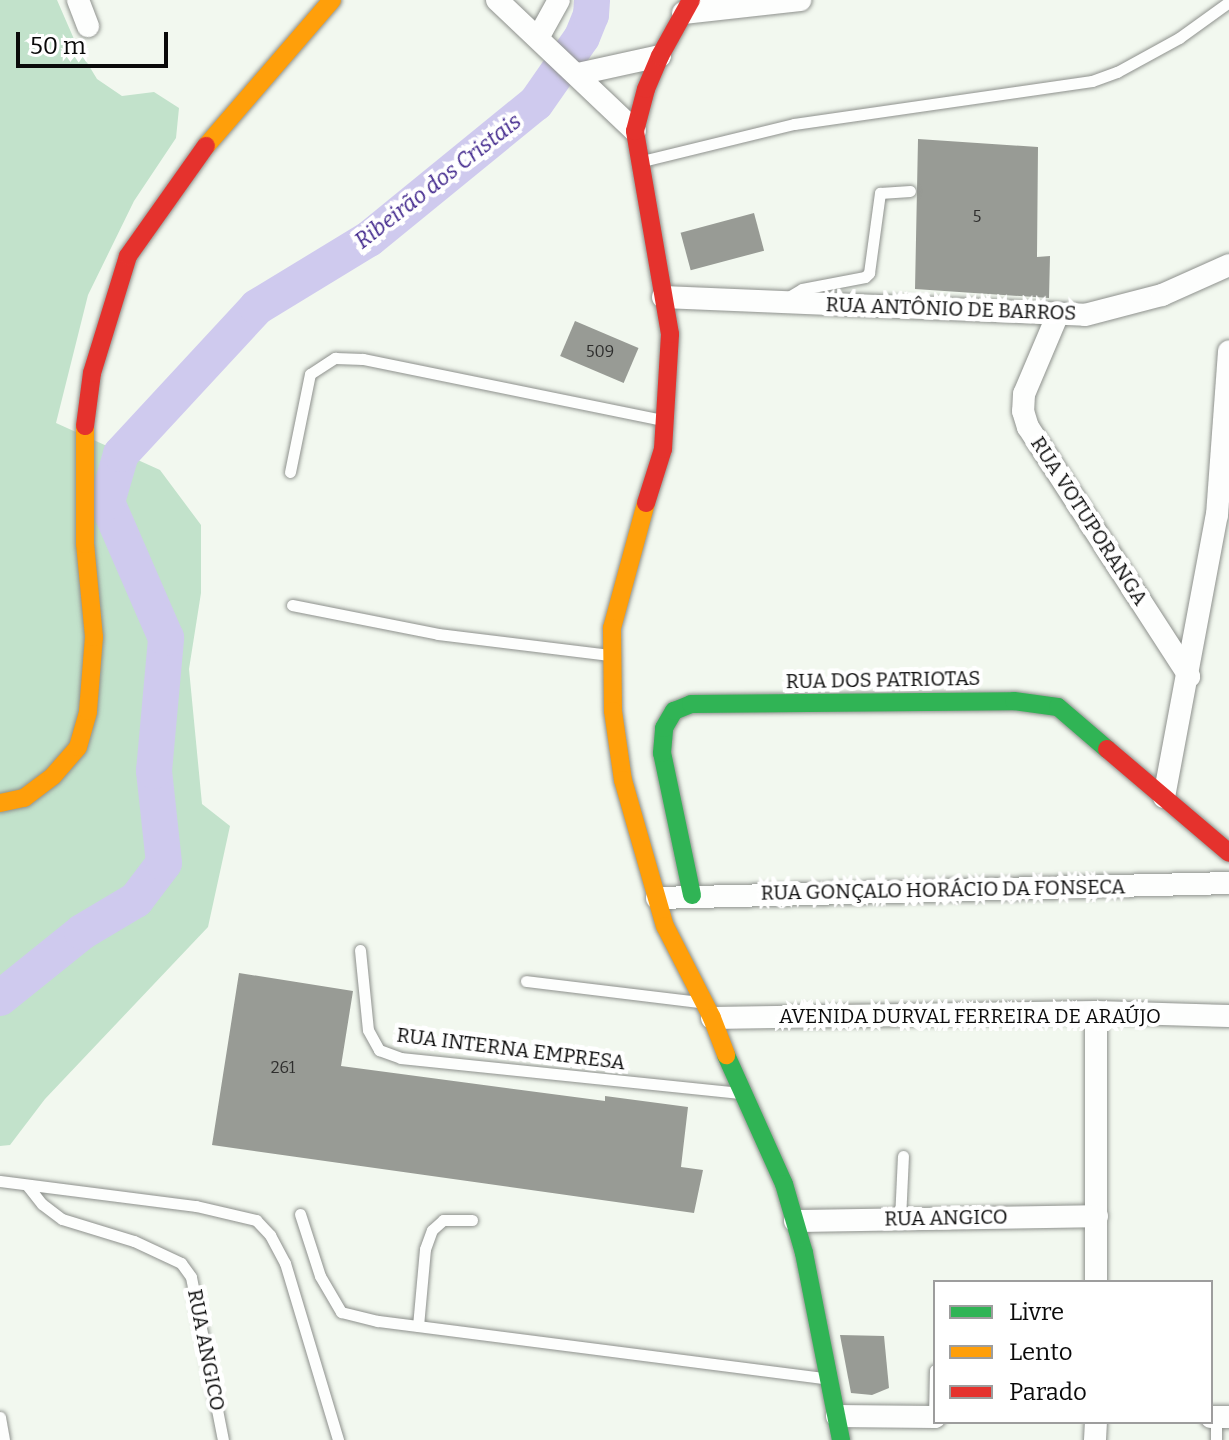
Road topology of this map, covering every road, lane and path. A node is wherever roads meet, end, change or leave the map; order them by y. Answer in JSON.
{"nodes":[{"id":1,"x":78,"y":0,"type":"edge"},
{"id":2,"x":332,"y":0,"type":"edge"},
{"id":3,"x":497,"y":0,"type":"edge"},
{"id":4,"x":559,"y":0,"type":"edge"},
{"id":5,"x":800,"y":0,"type":"edge"},
{"id":6,"x":1229,"y":2,"type":"edge"},
{"id":7,"x":687,"y":6,"type":"edge"},
{"id":8,"x":88,"y":26,"type":"dead end"},
{"id":9,"x":544,"y":43,"type":"junction"},
{"id":10,"x":660,"y":56,"type":"junction"},
{"id":11,"x":576,"y":72,"type":"junction"},
{"id":12,"x":635,"y":131,"type":"junction"},
{"id":13,"x":638,"y":162,"type":"junction"},
{"id":14,"x":910,"y":191,"type":"dead end"},
{"id":15,"x":1229,"y":265,"type":"edge"},
{"id":16,"x":663,"y":297,"type":"junction"},
{"id":17,"x":779,"y":302,"type":"junction"},
{"id":18,"x":1058,"y":314,"type":"junction"},
{"id":19,"x":1229,"y":351,"type":"edge"},
{"id":20,"x":668,"y":421,"type":"junction"},
{"id":21,"x":290,"y":472,"type":"dead end"},
{"id":22,"x":292,"y":605,"type":"dead end"},
{"id":23,"x":610,"y":656,"type":"junction"},
{"id":24,"x":1189,"y":676,"type":"junction"},
{"id":25,"x":1164,"y":797,"type":"junction"},
{"id":26,"x":0,"y":803,"type":"edge"},
{"id":27,"x":1229,"y":853,"type":"edge"},
{"id":28,"x":1229,"y":883,"type":"edge"},
{"id":29,"x":692,"y":895,"type":"junction"},
{"id":30,"x":657,"y":898,"type":"junction"},
{"id":31,"x":360,"y":950,"type":"dead end"},
{"id":32,"x":526,"y":981,"type":"dead end"},
{"id":33,"x":708,"y":1010,"type":"junction"},
{"id":34,"x":1096,"y":1012,"type":"junction"},
{"id":35,"x":1229,"y":1016,"type":"edge"},
{"id":36,"x":741,"y":1094,"type":"junction"},
{"id":37,"x":903,"y":1156,"type":"dead end"},
{"id":38,"x":0,"y":1181,"type":"edge"},
{"id":39,"x":27,"y":1185,"type":"junction"},
{"id":40,"x":300,"y":1214,"type":"dead end"},
{"id":41,"x":1097,"y":1216,"type":"junction"},
{"id":42,"x":900,"y":1219,"type":"junction"},
{"id":43,"x":472,"y":1220,"type":"dead end"},
{"id":44,"x":795,"y":1221,"type":"junction"},
{"id":45,"x":1096,"y":1280,"type":"edge"},
{"id":46,"x":418,"y":1326,"type":"junction"},
{"id":47,"x":829,"y":1378,"type":"junction"},
{"id":48,"x":837,"y":1416,"type":"junction"},
{"id":49,"x":0,"y":1417,"type":"edge"},
{"id":50,"x":933,"y":1417,"type":"edge"},
{"id":51,"x":3,"y":1439,"type":"edge"},
{"id":52,"x":223,"y":1440,"type":"edge"},
{"id":53,"x":338,"y":1440,"type":"edge"},
{"id":54,"x":841,"y":1440,"type":"edge"}],
"edges":[{"from":1,"to":8,"type":"street"},
{"from":2,"to":26,"type":"street"},
{"from":3,"to":9,"type":"street"},
{"from":4,"to":9,"type":"street"},
{"from":5,"to":7,"type":"street"},
{"from":6,"to":13,"type":"lane"},
{"from":7,"to":10,"type":"street"},
{"from":9,"to":11,"type":"street"},
{"from":10,"to":11,"type":"street"},
{"from":10,"to":12,"type":"street"},
{"from":11,"to":12,"type":"street"},
{"from":12,"to":13,"type":"street"},
{"from":13,"to":16,"type":"street"},
{"from":14,"to":17,"type":"lane"},
{"from":15,"to":18,"type":"street","name":"RUA ANTÔNIO DE BARROS"},
{"from":16,"to":17,"type":"street","name":"RUA ANTÔNIO DE BARROS"},
{"from":16,"to":20,"type":"street"},
{"from":17,"to":18,"type":"street","name":"RUA ANTÔNIO DE BARROS"},
{"from":18,"to":24,"type":"street","name":"RUA VOTUPORANGA"},
{"from":19,"to":24,"type":"street"},
{"from":20,"to":21,"type":"lane"},
{"from":20,"to":23,"type":"street"},
{"from":22,"to":23,"type":"lane"},
{"from":23,"to":30,"type":"street"},
{"from":24,"to":25,"type":"street"},
{"from":25,"to":27,"type":"street","name":"RUA DOS PATRIOTAS"},
{"from":25,"to":29,"type":"street","name":"RUA DOS PATRIOTAS"},
{"from":28,"to":29,"type":"street","name":"RUA GONÇALO HORÁCIO DA FONSECA"},
{"from":29,"to":30,"type":"street","name":"RUA GONÇALO HORÁCIO DA FONSECA"},
{"from":30,"to":33,"type":"street"},
{"from":31,"to":36,"type":"lane","name":"RUA INTERNA EMPRESA"},
{"from":32,"to":33,"type":"lane"},
{"from":33,"to":34,"type":"street","name":"AVENIDA DURVAL FERREIRA DE ARAÚJO"},
{"from":33,"to":36,"type":"street"},
{"from":34,"to":35,"type":"street","name":"AVENIDA DURVAL FERREIRA DE ARAÚJO"},
{"from":34,"to":41,"type":"street"},
{"from":36,"to":44,"type":"street"},
{"from":37,"to":42,"type":"lane"},
{"from":38,"to":39,"type":"lane"},
{"from":39,"to":52,"type":"lane","name":"RUA ANGICO"},
{"from":39,"to":53,"type":"lane"},
{"from":40,"to":46,"type":"lane"},
{"from":41,"to":42,"type":"street","name":"RUA ANGICO"},
{"from":41,"to":45,"type":"street"},
{"from":42,"to":44,"type":"street","name":"RUA ANGICO"},
{"from":43,"to":46,"type":"lane"},
{"from":44,"to":47,"type":"street"},
{"from":46,"to":47,"type":"lane"},
{"from":47,"to":48,"type":"street"},
{"from":48,"to":50,"type":"street"},
{"from":48,"to":54,"type":"street"},
{"from":49,"to":51,"type":"lane"}]}
